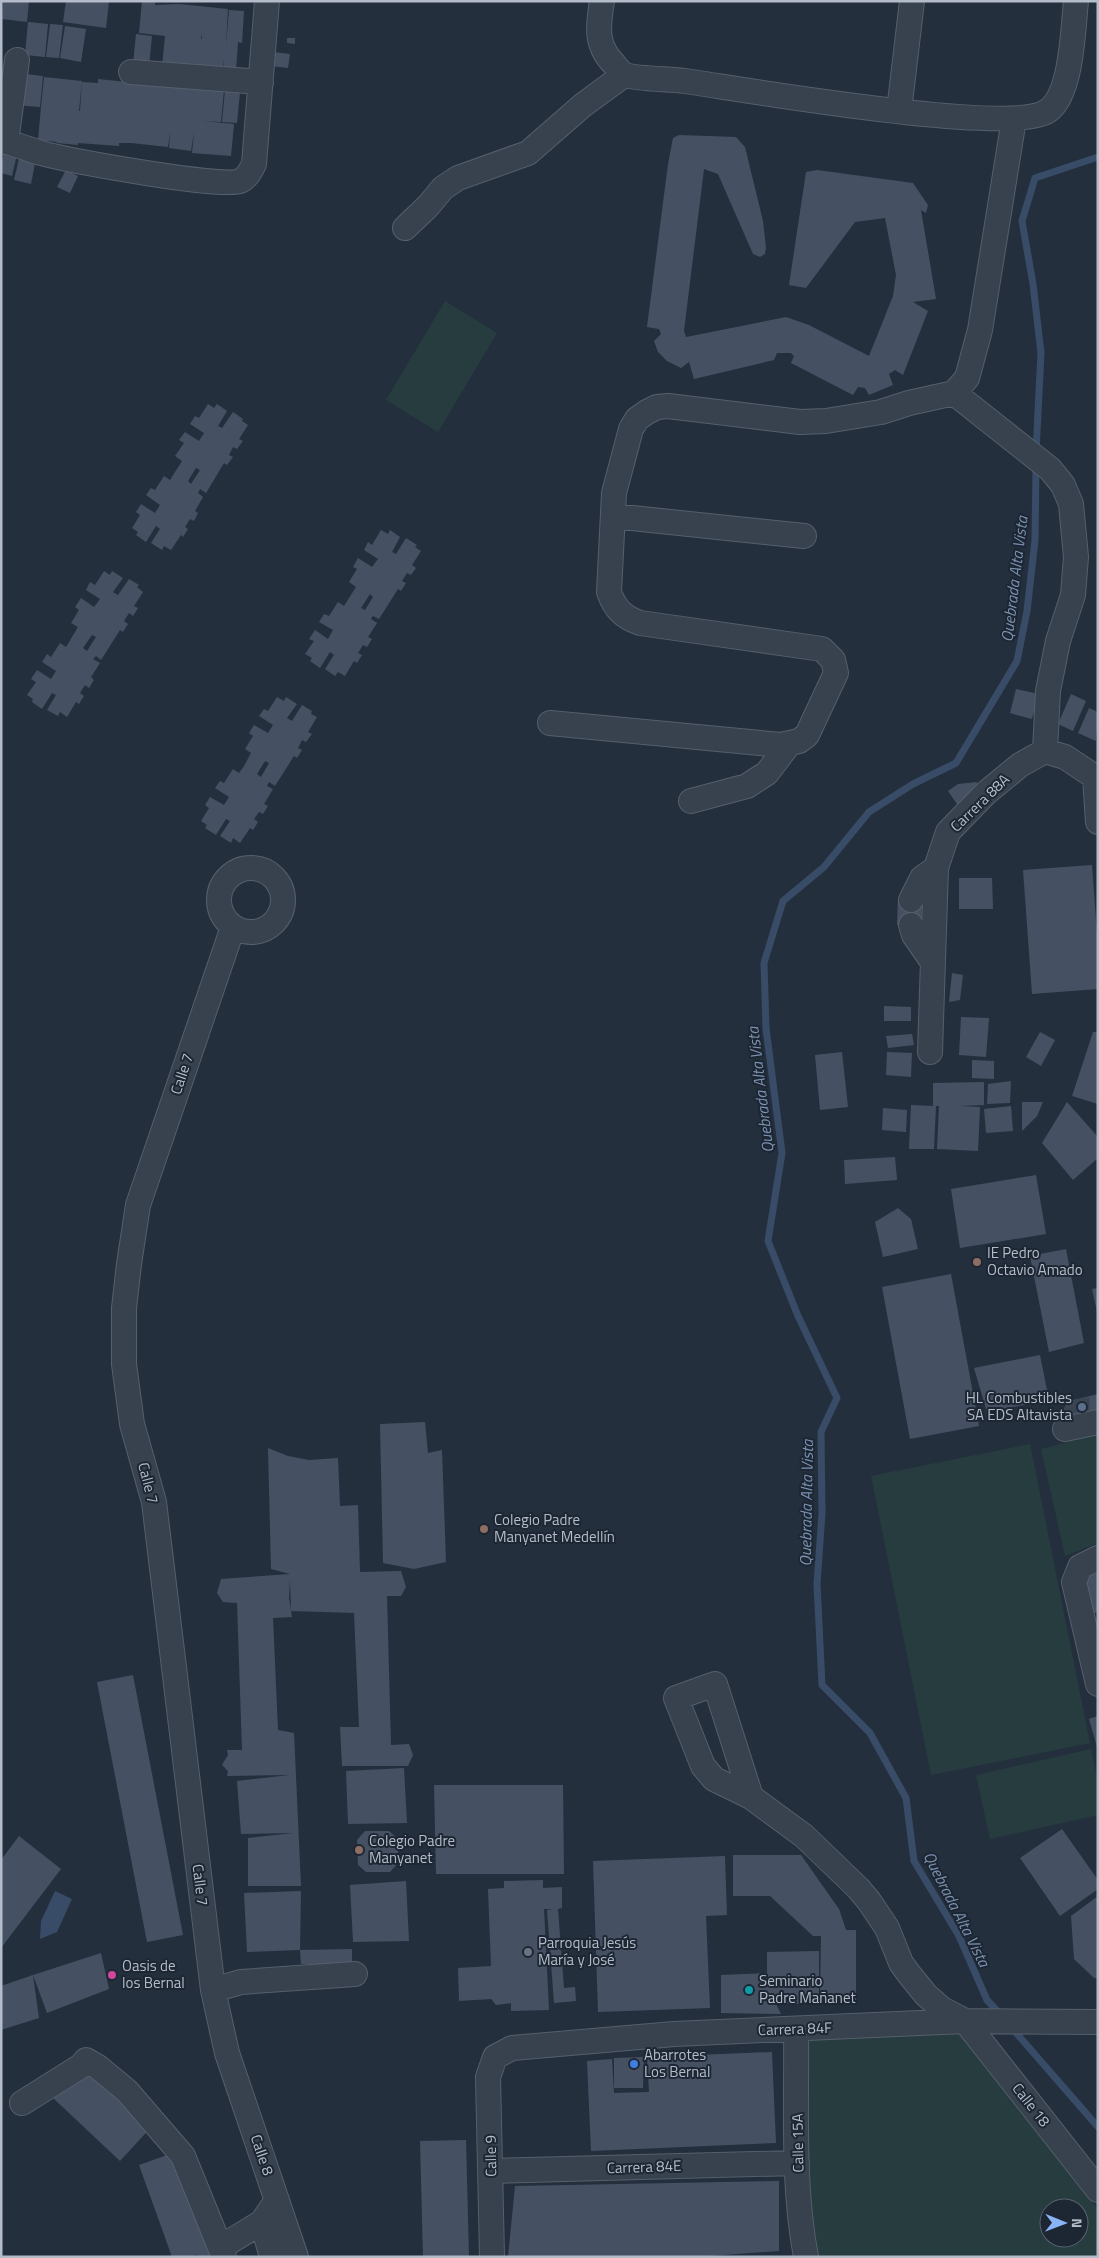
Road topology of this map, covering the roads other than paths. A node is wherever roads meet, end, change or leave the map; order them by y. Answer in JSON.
{"nodes":[{"id":1,"x":267,"y":1,"type":"edge"},
{"id":2,"x":602,"y":1,"type":"edge"},
{"id":3,"x":912,"y":1,"type":"edge"},
{"id":4,"x":1076,"y":1,"type":"edge"},
{"id":5,"x":17,"y":60,"type":"dead end"},
{"id":6,"x":130,"y":72,"type":"dead end"},
{"id":7,"x":624,"y":75,"type":"junction"},
{"id":8,"x":260,"y":82,"type":"junction"},
{"id":9,"x":899,"y":112,"type":"junction"},
{"id":10,"x":1014,"y":119,"type":"junction"},
{"id":11,"x":4,"y":141,"type":"edge"},
{"id":12,"x":405,"y":228,"type":"dead end"},
{"id":13,"x":954,"y":393,"type":"junction"},
{"id":14,"x":613,"y":516,"type":"junction"},
{"id":15,"x":804,"y":536,"type":"dead end"},
{"id":16,"x":550,"y":723,"type":"dead end"},
{"id":17,"x":790,"y":744,"type":"junction"},
{"id":18,"x":1045,"y":751,"type":"junction"},
{"id":19,"x":1096,"y":778,"type":"edge"},
{"id":20,"x":691,"y":802,"type":"dead end"},
{"id":21,"x":1098,"y":822,"type":"edge"},
{"id":22,"x":936,"y":868,"type":"junction"},
{"id":23,"x":911,"y":900,"type":"dead end"},
{"id":24,"x":911,"y":925,"type":"dead end"},
{"id":25,"x":233,"y":927,"type":"dead end"},
{"id":26,"x":932,"y":961,"type":"junction"},
{"id":27,"x":930,"y":1052,"type":"dead end"},
{"id":28,"x":1098,"y":1422,"type":"edge"},
{"id":29,"x":1067,"y":1424,"type":"dead end"},
{"id":30,"x":1094,"y":1559,"type":"edge"},
{"id":31,"x":1098,"y":1684,"type":"edge"},
{"id":32,"x":751,"y":1797,"type":"dead end"},
{"id":33,"x":355,"y":1974,"type":"dead end"},
{"id":34,"x":213,"y":1990,"type":"junction"},
{"id":35,"x":964,"y":2021,"type":"junction"},
{"id":36,"x":1096,"y":2024,"type":"edge"},
{"id":37,"x":796,"y":2029,"type":"junction"},
{"id":38,"x":227,"y":2053,"type":"joint"},
{"id":39,"x":495,"y":2057,"type":"joint"},
{"id":40,"x":22,"y":2103,"type":"dead end"},
{"id":41,"x":797,"y":2163,"type":"junction"},
{"id":42,"x":491,"y":2171,"type":"junction"},
{"id":43,"x":1098,"y":2190,"type":"edge"},
{"id":44,"x":277,"y":2200,"type":"junction"},
{"id":45,"x":262,"y":2222,"type":"junction"},
{"id":46,"x":222,"y":2252,"type":"edge"},
{"id":47,"x":272,"y":2257,"type":"edge"},
{"id":48,"x":296,"y":2257,"type":"edge"},
{"id":49,"x":492,"y":2257,"type":"edge"},
{"id":50,"x":806,"y":2257,"type":"edge"}],
"edges":[{"from":1,"to":8,"type":"street"},
{"from":2,"to":7,"type":"street"},
{"from":3,"to":9,"type":"street"},
{"from":4,"to":10,"type":"street"},
{"from":5,"to":11,"type":"street"},
{"from":6,"to":8,"type":"street"},
{"from":7,"to":9,"type":"street"},
{"from":7,"to":12,"type":"street"},
{"from":8,"to":11,"type":"street"},
{"from":9,"to":10,"type":"street"},
{"from":10,"to":13,"type":"street"},
{"from":13,"to":14,"type":"street"},
{"from":13,"to":18,"type":"street"},
{"from":14,"to":15,"type":"street"},
{"from":14,"to":17,"type":"street"},
{"from":16,"to":17,"type":"street"},
{"from":17,"to":20,"type":"street"},
{"from":18,"to":19,"type":"street"},
{"from":18,"to":22,"type":"street","name":"Carrera 88A"},
{"from":19,"to":21,"type":"street"},
{"from":22,"to":23,"type":"street"},
{"from":22,"to":26,"type":"street","name":"Carrera 88A"},
{"from":24,"to":26,"type":"street"},
{"from":25,"to":34,"type":"street","name":"Calle 7"},
{"from":26,"to":27,"type":"street","name":"Carrera 88A"},
{"from":28,"to":29,"type":"street"},
{"from":30,"to":31,"type":"street"},
{"from":32,"to":35,"type":"street"},
{"from":33,"to":34,"type":"street"},
{"from":34,"to":38,"type":"street","name":"Calle 7"},
{"from":35,"to":36,"type":"street","name":"Carrera 84F"},
{"from":35,"to":37,"type":"street","name":"Carrera 84F"},
{"from":35,"to":43,"type":"street","name":"Calle 18"},
{"from":37,"to":39,"type":"street","name":"Carrera 84F"},
{"from":37,"to":41,"type":"street","name":"Calle 15A"},
{"from":38,"to":44,"type":"street","name":"Calle 8"},
{"from":39,"to":42,"type":"street","name":"Calle 9"},
{"from":40,"to":46,"type":"street"},
{"from":41,"to":42,"type":"street","name":"Carrera 84E"},
{"from":41,"to":50,"type":"street","name":"Calle 15A"},
{"from":42,"to":49,"type":"street","name":"Calle 9"},
{"from":44,"to":45,"type":"street"},
{"from":44,"to":48,"type":"street","name":"Calle 8"},
{"from":45,"to":46,"type":"street"},
{"from":45,"to":47,"type":"street"}]}
